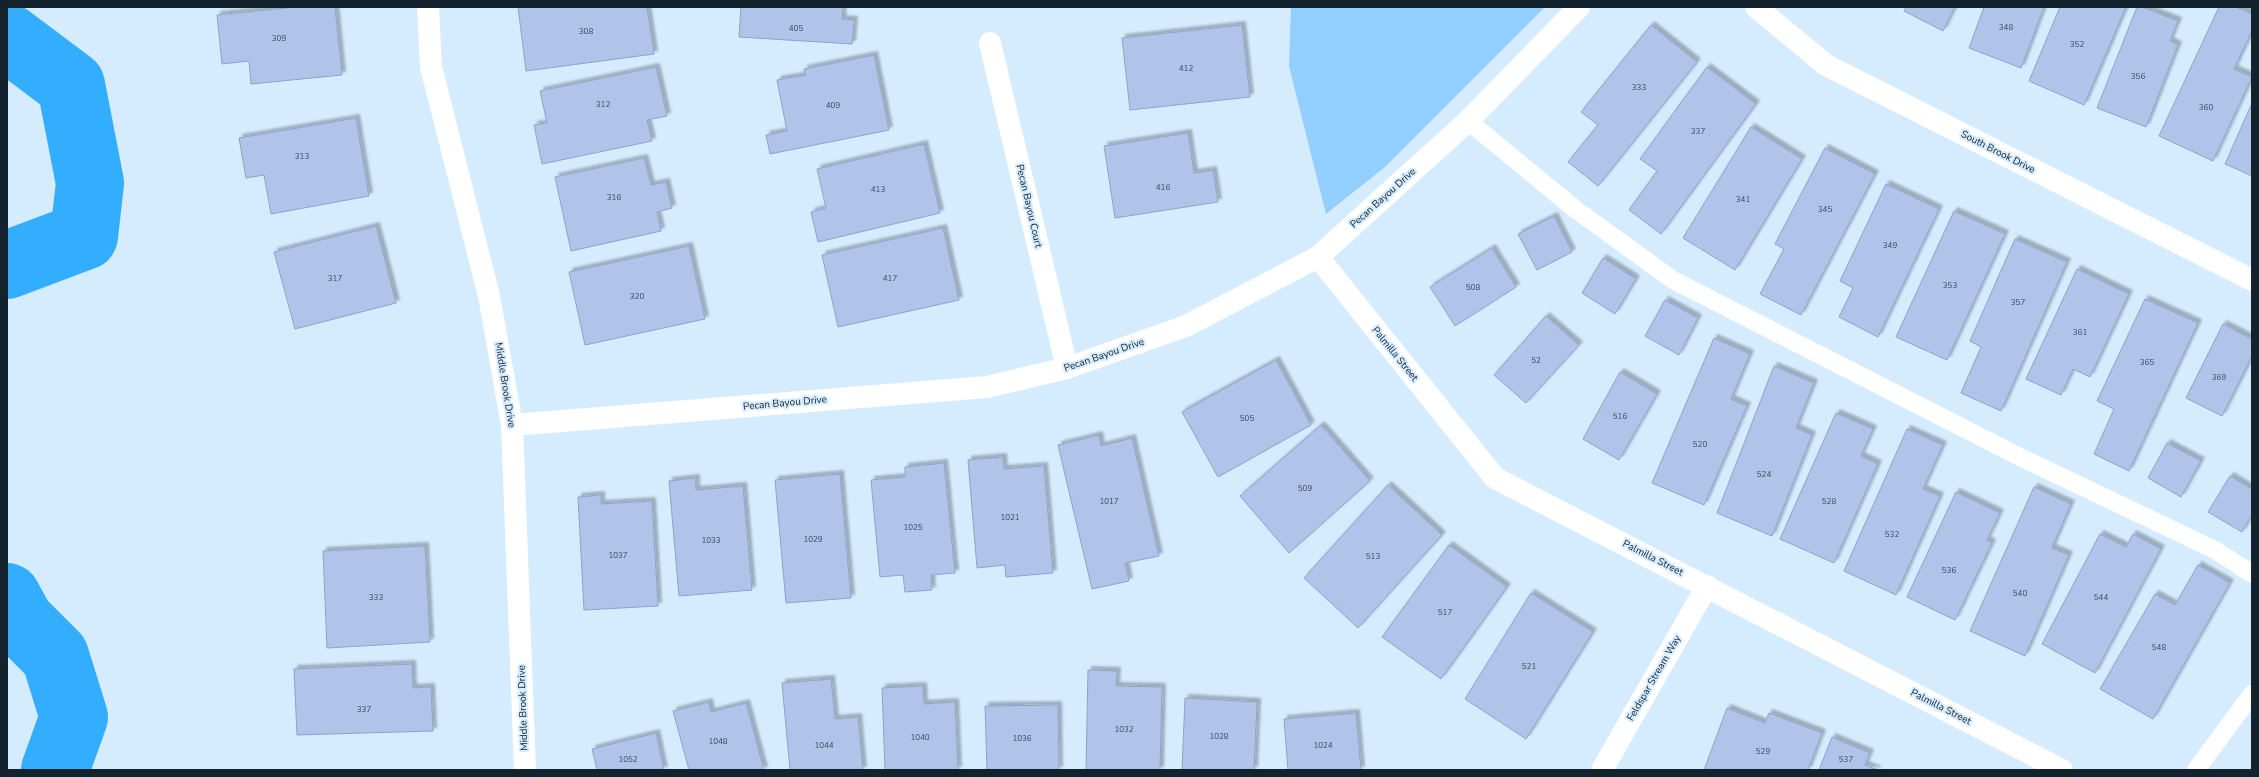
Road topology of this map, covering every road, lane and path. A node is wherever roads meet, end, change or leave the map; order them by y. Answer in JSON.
{"nodes":[{"id":1,"x":428,"y":7,"type":"edge"},
{"id":2,"x":1579,"y":7,"type":"edge"},
{"id":3,"x":1756,"y":7,"type":"edge"},
{"id":4,"x":990,"y":43,"type":"dead end"},
{"id":5,"x":1468,"y":121,"type":"junction"},
{"id":6,"x":1318,"y":257,"type":"junction"},
{"id":7,"x":2252,"y":280,"type":"edge"},
{"id":8,"x":1067,"y":368,"type":"junction"},
{"id":9,"x":512,"y":425,"type":"junction"},
{"id":10,"x":2252,"y":574,"type":"edge"},
{"id":11,"x":1707,"y":586,"type":"junction"},
{"id":12,"x":2252,"y":694,"type":"edge"},
{"id":13,"x":525,"y":770,"type":"edge"},
{"id":14,"x":1602,"y":770,"type":"edge"},
{"id":15,"x":2062,"y":770,"type":"edge"},
{"id":16,"x":2196,"y":770,"type":"edge"}],
"edges":[{"from":1,"to":9,"type":"street","name":"Middle Brook Drive"},
{"from":2,"to":5,"type":"street","name":"Pecan Bayou Drive"},
{"from":3,"to":7,"type":"street","name":"South Brook Drive"},
{"from":4,"to":8,"type":"street","name":"Pecan Bayou Court"},
{"from":5,"to":6,"type":"street","name":"Pecan Bayou Drive"},
{"from":5,"to":10,"type":"lane"},
{"from":6,"to":8,"type":"street","name":"Pecan Bayou Drive"},
{"from":6,"to":11,"type":"street","name":"Palmilla Street"},
{"from":8,"to":9,"type":"street","name":"Pecan Bayou Drive"},
{"from":9,"to":13,"type":"street","name":"Middle Brook Drive"},
{"from":11,"to":14,"type":"street","name":"Feldspar Stream Way"},
{"from":11,"to":15,"type":"street","name":"Palmilla Street"},
{"from":12,"to":16,"type":"lane"}]}
